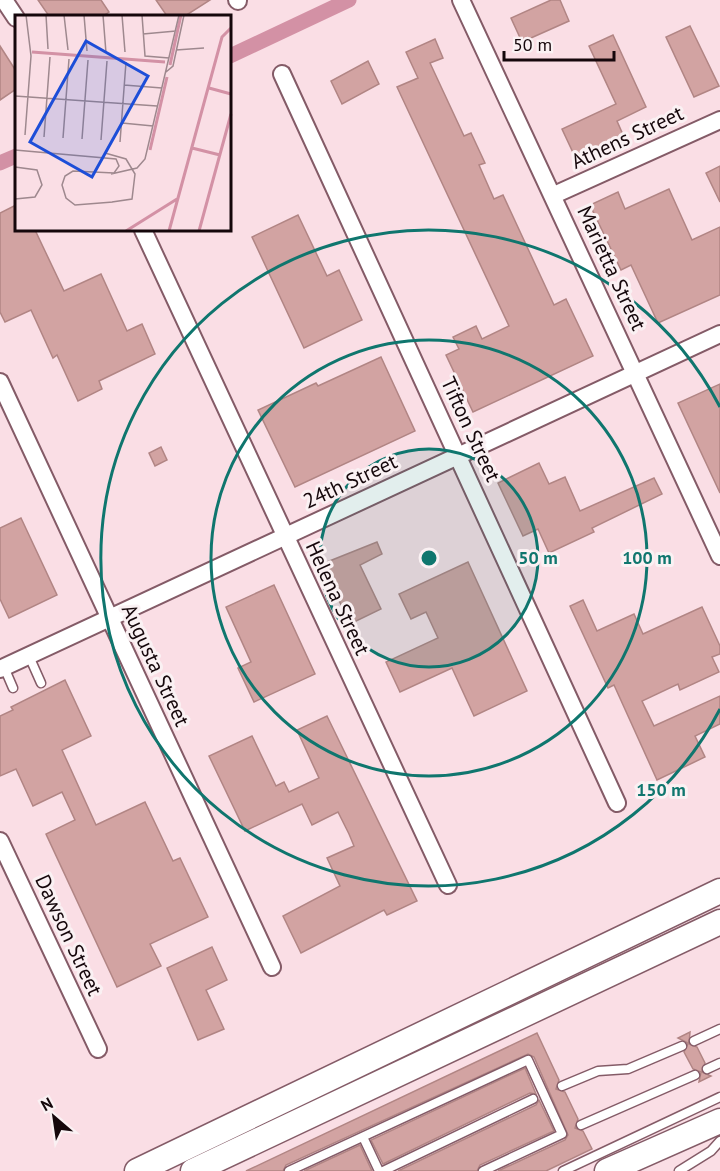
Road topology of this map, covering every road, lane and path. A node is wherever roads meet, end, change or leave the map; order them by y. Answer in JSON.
{"nodes":[{"id":1,"x":4,"y":0,"type":"edge"},
{"id":2,"x":461,"y":0,"type":"edge"},
{"id":3,"x":15,"y":16,"type":"edge"},
{"id":4,"x":282,"y":74,"type":"dead end"},
{"id":5,"x":720,"y":120,"type":"edge"},
{"id":6,"x":554,"y":195,"type":"junction"},
{"id":7,"x":143,"y":231,"type":"edge"},
{"id":8,"x":720,"y":334,"type":"edge"},
{"id":9,"x":636,"y":373,"type":"junction"},
{"id":10,"x":0,"y":382,"type":"edge"},
{"id":11,"x":459,"y":456,"type":"junction"},
{"id":12,"x":285,"y":536,"type":"junction"},
{"id":13,"x":719,"y":552,"type":"edge"},
{"id":14,"x":110,"y":618,"type":"junction"},
{"id":15,"x":29,"y":656,"type":"junction"},
{"id":16,"x":2,"y":668,"type":"edge"},
{"id":17,"x":41,"y":683,"type":"dead end"},
{"id":18,"x":13,"y":688,"type":"dead end"},
{"id":19,"x":618,"y":803,"type":"dead end"},
{"id":20,"x":0,"y":841,"type":"edge"},
{"id":21,"x":448,"y":885,"type":"dead end"},
{"id":22,"x":720,"y":891,"type":"edge"},
{"id":23,"x":718,"y":923,"type":"edge"},
{"id":24,"x":272,"y":967,"type":"dead end"},
{"id":25,"x":720,"y":1029,"type":"edge"},
{"id":26,"x":694,"y":1041,"type":"dead end"},
{"id":27,"x":682,"y":1046,"type":"dead end"},
{"id":28,"x":98,"y":1049,"type":"dead end"},
{"id":29,"x":720,"y":1064,"type":"edge"},
{"id":30,"x":707,"y":1069,"type":"dead end"},
{"id":31,"x":695,"y":1075,"type":"dead end"},
{"id":32,"x":562,"y":1086,"type":"dead end"},
{"id":33,"x":720,"y":1097,"type":"edge"},
{"id":34,"x":533,"y":1100,"type":"dead end"},
{"id":35,"x":720,"y":1121,"type":"edge"},
{"id":36,"x":581,"y":1125,"type":"dead end"},
{"id":37,"x":363,"y":1137,"type":"junction"},
{"id":38,"x":720,"y":1141,"type":"edge"},
{"id":39,"x":137,"y":1171,"type":"edge"},
{"id":40,"x":193,"y":1171,"type":"edge"},
{"id":41,"x":289,"y":1171,"type":"edge"},
{"id":42,"x":381,"y":1171,"type":"edge"},
{"id":43,"x":483,"y":1171,"type":"edge"},
{"id":44,"x":563,"y":1171,"type":"edge"},
{"id":45,"x":607,"y":1171,"type":"edge"},
{"id":46,"x":679,"y":1171,"type":"edge"}],
"edges":[{"from":1,"to":3,"type":"street"},
{"from":2,"to":6,"type":"street","name":"Marietta Street"},
{"from":4,"to":11,"type":"street","name":"Tifton Street"},
{"from":5,"to":6,"type":"street","name":"Athens Street"},
{"from":6,"to":9,"type":"street","name":"Marietta Street"},
{"from":7,"to":12,"type":"street","name":"Helena Street"},
{"from":8,"to":9,"type":"street","name":"24th Street"},
{"from":9,"to":11,"type":"street","name":"24th Street"},
{"from":9,"to":13,"type":"street","name":"Marietta Street"},
{"from":10,"to":14,"type":"street","name":"Augusta Street"},
{"from":11,"to":12,"type":"street","name":"24th Street"},
{"from":11,"to":19,"type":"street","name":"Tifton Street"},
{"from":12,"to":14,"type":"street","name":"24th Street"},
{"from":12,"to":21,"type":"street","name":"Helena Street"},
{"from":14,"to":15,"type":"street","name":"24th Street"},
{"from":14,"to":24,"type":"street","name":"Augusta Street"},
{"from":15,"to":16,"type":"street","name":"24th Street"},
{"from":15,"to":17,"type":"lane"},
{"from":16,"to":18,"type":"lane"},
{"from":20,"to":28,"type":"street","name":"Dawson Street"},
{"from":22,"to":39,"type":"main road"},
{"from":23,"to":40,"type":"main road"},
{"from":25,"to":26,"type":"lane"},
{"from":27,"to":32,"type":"lane"},
{"from":29,"to":30,"type":"lane"},
{"from":31,"to":36,"type":"lane"},
{"from":33,"to":44,"type":"lane"},
{"from":34,"to":42,"type":"lane"},
{"from":35,"to":45,"type":"main road"},
{"from":37,"to":41,"type":"lane"},
{"from":37,"to":42,"type":"lane"},
{"from":37,"to":43,"type":"lane"},
{"from":38,"to":46,"type":"lane"}]}
